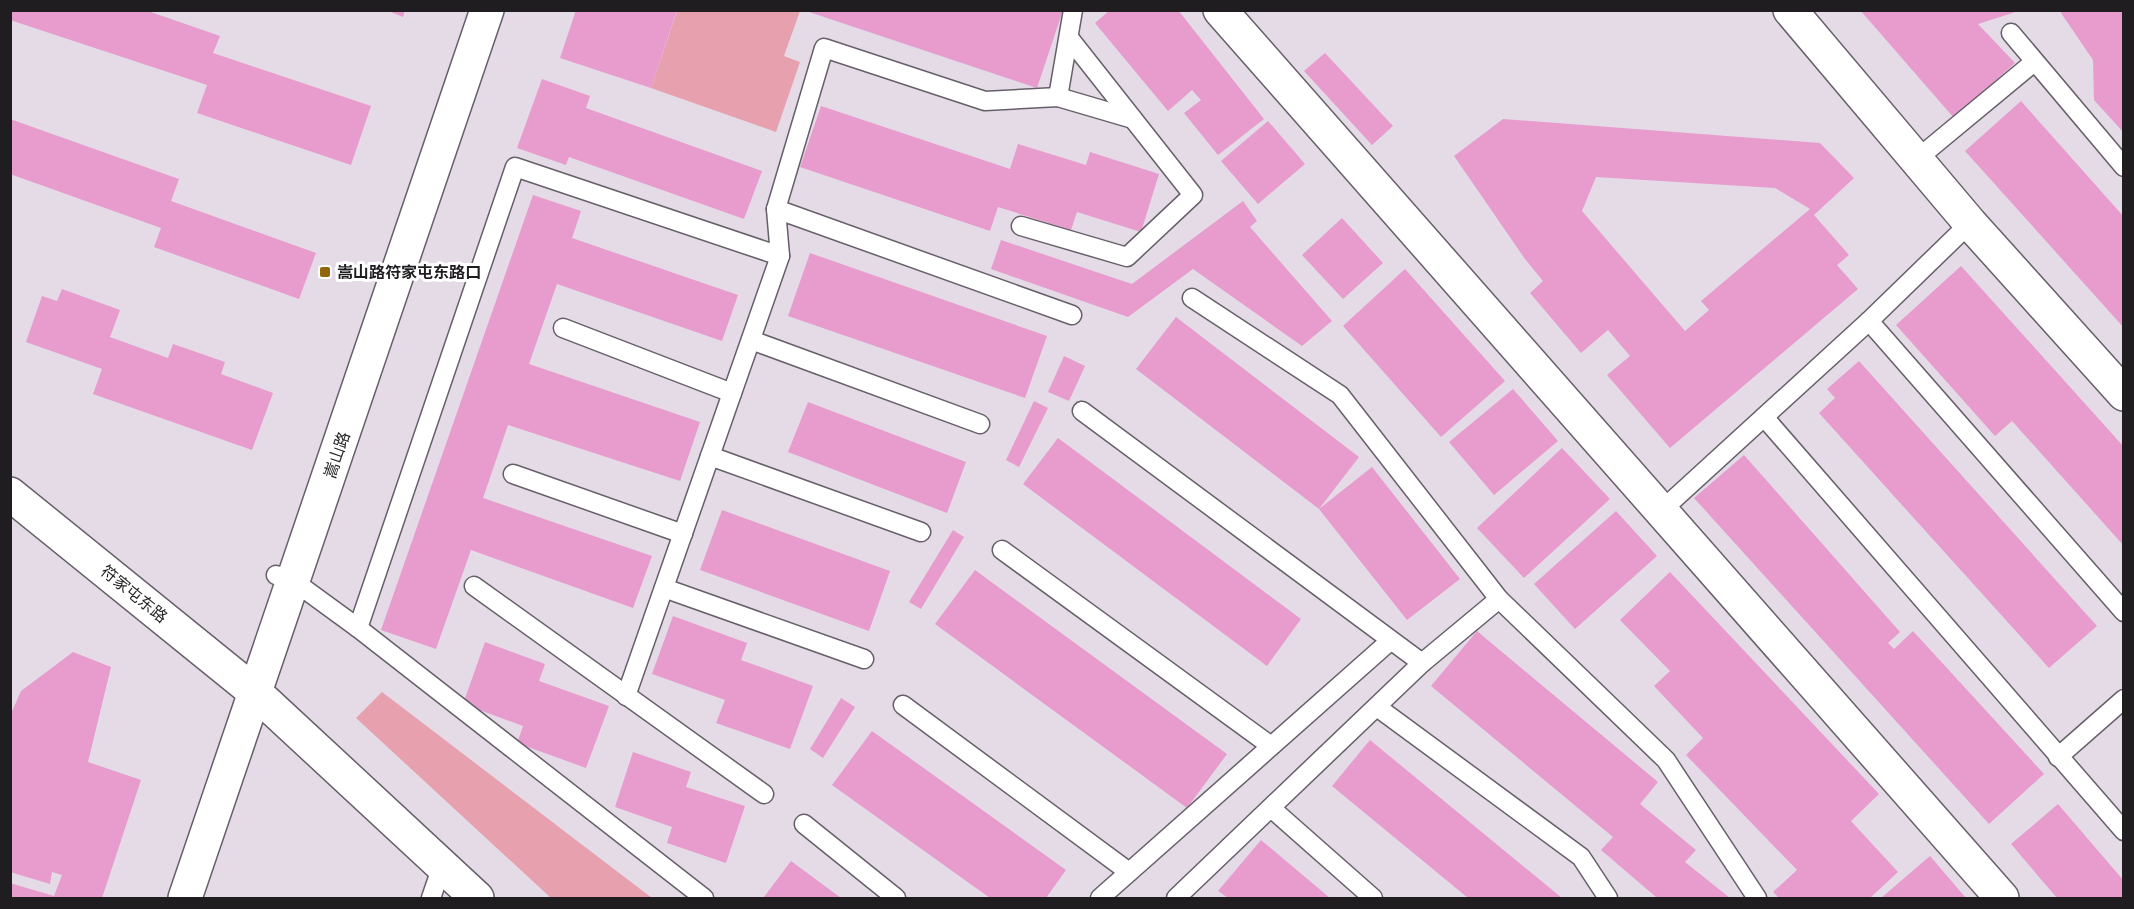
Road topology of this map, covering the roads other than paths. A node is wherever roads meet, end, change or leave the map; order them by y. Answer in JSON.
{"nodes":[{"id":1,"x":464,"y":10,"type":"edge"},
{"id":2,"x":487,"y":10,"type":"edge"},
{"id":3,"x":1073,"y":10,"type":"edge"},
{"id":4,"x":1220,"y":10,"type":"edge"},
{"id":5,"x":1790,"y":10,"type":"edge"},
{"id":6,"x":2011,"y":33,"type":"dead end"},
{"id":7,"x":1070,"y":39,"type":"junction"},
{"id":8,"x":2034,"y":63,"type":"junction"},
{"id":9,"x":1058,"y":97,"type":"junction"},
{"id":10,"x":1133,"y":119,"type":"junction"},
{"id":11,"x":2117,"y":146,"type":"edge"},
{"id":12,"x":1917,"y":159,"type":"junction"},
{"id":13,"x":2124,"y":167,"type":"edge"},
{"id":14,"x":776,"y":209,"type":"junction"},
{"id":15,"x":1970,"y":223,"type":"junction"},
{"id":16,"x":1021,"y":226,"type":"dead end"},
{"id":17,"x":780,"y":256,"type":"junction"},
{"id":18,"x":1192,"y":298,"type":"dead end"},
{"id":19,"x":1072,"y":315,"type":"dead end"},
{"id":20,"x":1869,"y":321,"type":"junction"},
{"id":21,"x":564,"y":328,"type":"dead end"},
{"id":22,"x":751,"y":340,"type":"junction"},
{"id":23,"x":732,"y":393,"type":"junction"},
{"id":24,"x":2124,"y":394,"type":"edge"},
{"id":25,"x":1082,"y":411,"type":"dead end"},
{"id":26,"x":1764,"y":417,"type":"junction"},
{"id":27,"x":980,"y":424,"type":"dead end"},
{"id":28,"x":710,"y":456,"type":"junction"},
{"id":29,"x":513,"y":474,"type":"dead end"},
{"id":30,"x":10,"y":494,"type":"edge"},
{"id":31,"x":1661,"y":512,"type":"junction"},
{"id":32,"x":921,"y":532,"type":"dead end"},
{"id":33,"x":683,"y":534,"type":"junction"},
{"id":34,"x":1002,"y":550,"type":"dead end"},
{"id":35,"x":285,"y":579,"type":"junction"},
{"id":36,"x":474,"y":586,"type":"dead end"},
{"id":37,"x":664,"y":588,"type":"junction"},
{"id":38,"x":1499,"y":599,"type":"junction"},
{"id":39,"x":2124,"y":612,"type":"edge"},
{"id":40,"x":358,"y":628,"type":"junction"},
{"id":41,"x":1390,"y":641,"type":"junction"},
{"id":42,"x":864,"y":659,"type":"dead end"},
{"id":43,"x":1422,"y":663,"type":"junction"},
{"id":44,"x":248,"y":687,"type":"junction"},
{"id":45,"x":627,"y":696,"type":"junction"},
{"id":46,"x":2124,"y":699,"type":"edge"},
{"id":47,"x":903,"y":705,"type":"dead end"},
{"id":48,"x":1377,"y":707,"type":"junction"},
{"id":49,"x":1271,"y":746,"type":"junction"},
{"id":50,"x":2058,"y":758,"type":"junction"},
{"id":51,"x":764,"y":794,"type":"dead end"},
{"id":52,"x":1271,"y":808,"type":"junction"},
{"id":53,"x":804,"y":824,"type":"dead end"},
{"id":54,"x":2124,"y":831,"type":"edge"},
{"id":55,"x":442,"y":866,"type":"junction"},
{"id":56,"x":1129,"y":872,"type":"junction"},
{"id":57,"x":164,"y":898,"type":"edge"},
{"id":58,"x":185,"y":898,"type":"edge"},
{"id":59,"x":431,"y":898,"type":"edge"},
{"id":60,"x":477,"y":898,"type":"edge"},
{"id":61,"x":704,"y":898,"type":"edge"},
{"id":62,"x":896,"y":898,"type":"edge"},
{"id":63,"x":1100,"y":898,"type":"edge"},
{"id":64,"x":1176,"y":898,"type":"edge"},
{"id":65,"x":1373,"y":898,"type":"edge"},
{"id":66,"x":1608,"y":898,"type":"edge"},
{"id":67,"x":1757,"y":898,"type":"edge"},
{"id":68,"x":2002,"y":898,"type":"edge"}],
"edges":[{"from":1,"to":35,"type":"street","name":"嵩山路"},
{"from":2,"to":35,"type":"street","name":"嵩山路"},
{"from":3,"to":7,"type":"lane"},
{"from":4,"to":31,"type":"street"},
{"from":5,"to":12,"type":"street"},
{"from":6,"to":8,"type":"lane"},
{"from":7,"to":9,"type":"lane"},
{"from":7,"to":10,"type":"lane"},
{"from":8,"to":11,"type":"lane"},
{"from":8,"to":12,"type":"lane"},
{"from":9,"to":10,"type":"lane"},
{"from":9,"to":14,"type":"lane"},
{"from":10,"to":16,"type":"lane"},
{"from":11,"to":13,"type":"lane"},
{"from":12,"to":15,"type":"street"},
{"from":14,"to":17,"type":"lane"},
{"from":14,"to":19,"type":"lane"},
{"from":15,"to":20,"type":"lane"},
{"from":15,"to":24,"type":"street"},
{"from":17,"to":22,"type":"lane"},
{"from":17,"to":40,"type":"lane"},
{"from":18,"to":38,"type":"lane"},
{"from":20,"to":26,"type":"lane"},
{"from":20,"to":39,"type":"lane"},
{"from":21,"to":23,"type":"lane"},
{"from":22,"to":23,"type":"lane"},
{"from":22,"to":27,"type":"lane"},
{"from":23,"to":28,"type":"lane"},
{"from":25,"to":41,"type":"lane"},
{"from":26,"to":31,"type":"lane"},
{"from":26,"to":50,"type":"lane"},
{"from":28,"to":32,"type":"lane"},
{"from":28,"to":33,"type":"lane"},
{"from":29,"to":33,"type":"lane"},
{"from":30,"to":44,"type":"street","name":"符家屯东路"},
{"from":31,"to":68,"type":"street"},
{"from":33,"to":37,"type":"lane"},
{"from":34,"to":49,"type":"lane"},
{"from":35,"to":40,"type":"lane"},
{"from":35,"to":44,"type":"street","name":"嵩山路"},
{"from":36,"to":45,"type":"lane"},
{"from":37,"to":42,"type":"lane"},
{"from":37,"to":45,"type":"lane"},
{"from":38,"to":43,"type":"lane"},
{"from":38,"to":67,"type":"lane"},
{"from":40,"to":61,"type":"lane"},
{"from":41,"to":43,"type":"lane"},
{"from":41,"to":49,"type":"lane"},
{"from":43,"to":48,"type":"lane"},
{"from":44,"to":55,"type":"street","name":"符家屯东路"},
{"from":44,"to":57,"type":"street","name":"嵩山路"},
{"from":44,"to":58,"type":"street","name":"嵩山路"},
{"from":45,"to":51,"type":"lane"},
{"from":46,"to":50,"type":"lane"},
{"from":47,"to":56,"type":"lane"},
{"from":48,"to":52,"type":"lane"},
{"from":48,"to":66,"type":"lane"},
{"from":49,"to":56,"type":"lane"},
{"from":50,"to":54,"type":"lane"},
{"from":52,"to":64,"type":"lane"},
{"from":52,"to":65,"type":"lane"},
{"from":53,"to":62,"type":"lane"},
{"from":55,"to":59,"type":"lane"},
{"from":55,"to":60,"type":"street","name":"符家屯东路"},
{"from":56,"to":63,"type":"lane"}]}
